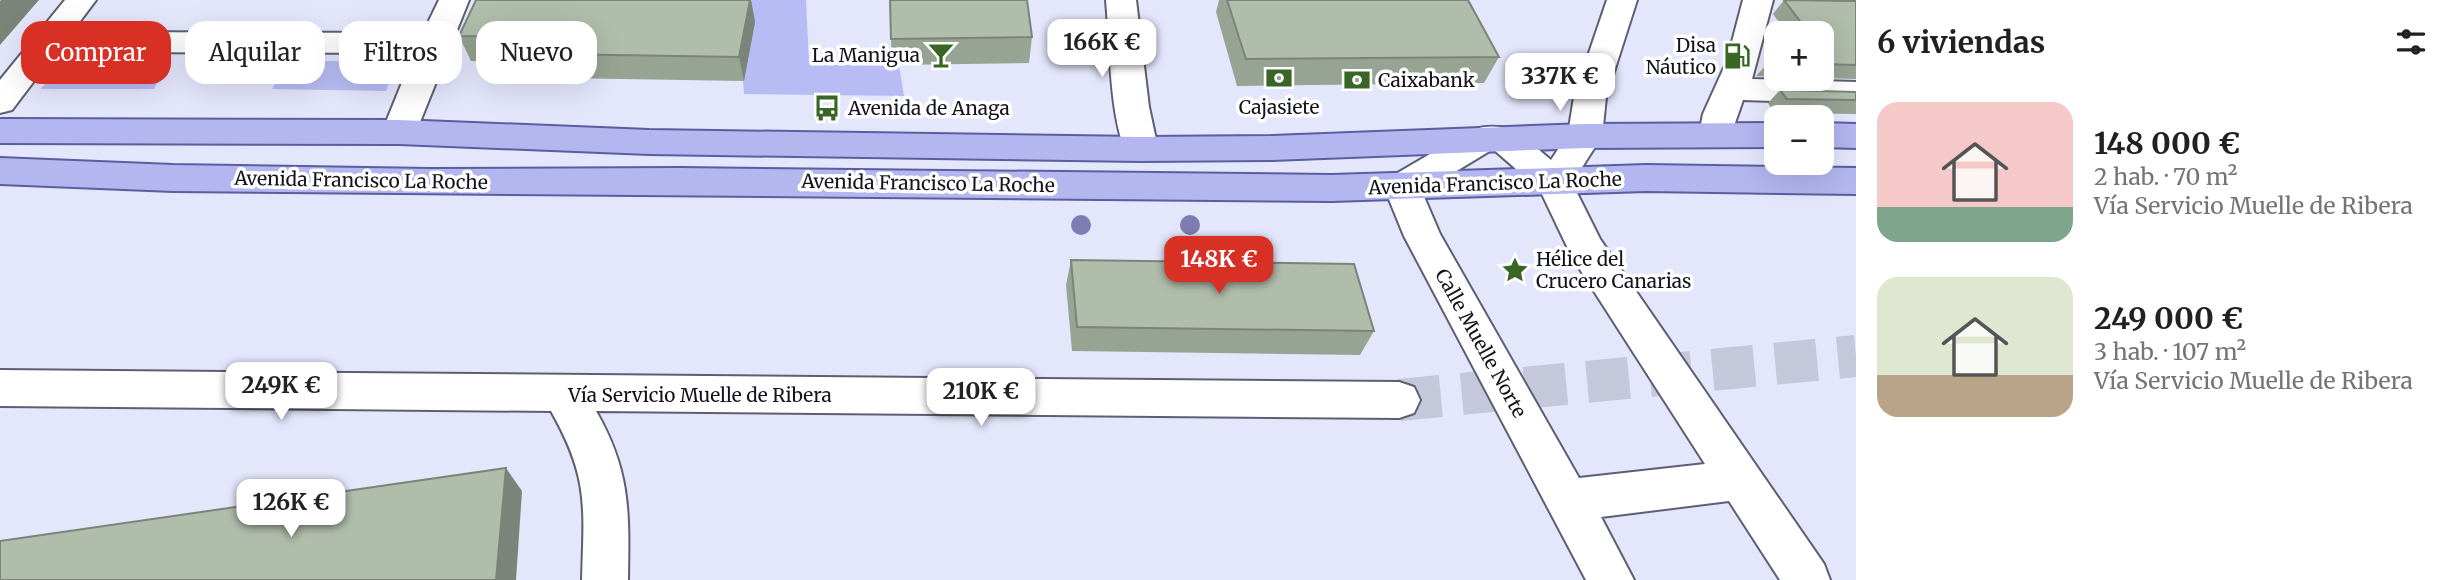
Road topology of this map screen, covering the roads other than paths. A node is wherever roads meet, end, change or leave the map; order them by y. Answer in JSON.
{"nodes":[{"id":1,"x":81,"y":0,"type":"edge"},
{"id":2,"x":454,"y":0,"type":"edge"},
{"id":3,"x":1121,"y":0,"type":"edge"},
{"id":4,"x":1622,"y":0,"type":"edge"},
{"id":5,"x":1758,"y":0,"type":"edge"},
{"id":6,"x":1769,"y":0,"type":"edge"},
{"id":7,"x":1782,"y":0,"type":"edge"},
{"id":8,"x":64,"y":21,"type":"edge"},
{"id":9,"x":444,"y":21,"type":"edge"},
{"id":10,"x":171,"y":42,"type":"edge"},
{"id":11,"x":339,"y":43,"type":"edge"},
{"id":12,"x":1834,"y":66,"type":"edge"},
{"id":13,"x":1764,"y":67,"type":"edge"},
{"id":14,"x":1856,"y":67,"type":"edge"},
{"id":15,"x":1737,"y":75,"type":"junction"},
{"id":16,"x":21,"y":76,"type":"edge"},
{"id":17,"x":417,"y":84,"type":"edge"},
{"id":18,"x":1856,"y":93,"type":"edge"},
{"id":19,"x":0,"y":102,"type":"edge"},
{"id":20,"x":0,"y":131,"type":"edge"},
{"id":21,"x":398,"y":132,"type":"junction"},
{"id":22,"x":1716,"y":134,"type":"junction"},
{"id":23,"x":1764,"y":135,"type":"edge"},
{"id":24,"x":1834,"y":135,"type":"edge"},
{"id":25,"x":1585,"y":136,"type":"junction"},
{"id":26,"x":1856,"y":136,"type":"edge"},
{"id":27,"x":1493,"y":139,"type":"junction"},
{"id":28,"x":1141,"y":149,"type":"junction"},
{"id":29,"x":1764,"y":158,"type":"edge"},
{"id":30,"x":1834,"y":158,"type":"edge"},
{"id":31,"x":1856,"y":159,"type":"edge"},
{"id":32,"x":0,"y":172,"type":"edge"},
{"id":33,"x":56,"y":172,"type":"junction"},
{"id":34,"x":1646,"y":178,"type":"junction"},
{"id":35,"x":1856,"y":181,"type":"edge"},
{"id":36,"x":1554,"y":182,"type":"junction"},
{"id":37,"x":1181,"y":186,"type":"junction"},
{"id":38,"x":1402,"y":187,"type":"junction"},
{"id":39,"x":0,"y":388,"type":"edge"},
{"id":40,"x":563,"y":394,"type":"junction"},
{"id":41,"x":1399,"y":400,"type":"tunnel mouth"},
{"id":42,"x":1739,"y":479,"type":"junction"},
{"id":43,"x":1567,"y":500,"type":"junction"},
{"id":44,"x":605,"y":580,"type":"edge"},
{"id":45,"x":1611,"y":580,"type":"edge"},
{"id":46,"x":1807,"y":580,"type":"edge"}],
"edges":[{"from":1,"to":8,"type":"street"},
{"from":2,"to":9,"type":"street"},
{"from":3,"to":28,"type":"street"},
{"from":4,"to":25,"type":"street"},
{"from":5,"to":15,"type":"street"},
{"from":6,"to":7,"type":"street"},
{"from":10,"to":11,"type":"street"},
{"from":12,"to":14,"type":"street"},
{"from":13,"to":15,"type":"street"},
{"from":15,"to":18,"type":"street"},
{"from":15,"to":22,"type":"street"},
{"from":16,"to":19,"type":"street"},
{"from":17,"to":21,"type":"street"},
{"from":20,"to":21,"type":"main road","name":"Avenida Francisco La Roche"},
{"from":21,"to":28,"type":"main road","name":"Avenida Francisco La Roche"},
{"from":21,"to":33,"type":"main road"},
{"from":22,"to":23,"type":"main road","name":"Avenida Francisco La Roche"},
{"from":22,"to":25,"type":"main road","name":"Avenida Francisco La Roche"},
{"from":24,"to":26,"type":"main road"},
{"from":25,"to":27,"type":"main road","name":"Avenida Francisco La Roche"},
{"from":25,"to":36,"type":"street"},
{"from":27,"to":28,"type":"main road","name":"Avenida Francisco La Roche"},
{"from":27,"to":36,"type":"street"},
{"from":27,"to":38,"type":"street"},
{"from":28,"to":37,"type":"main road"},
{"from":29,"to":34,"type":"main road"},
{"from":30,"to":31,"type":"main road"},
{"from":32,"to":33,"type":"main road","name":"Avenida Francisco La Roche"},
{"from":33,"to":37,"type":"main road","name":"Avenida Francisco La Roche"},
{"from":34,"to":35,"type":"main road","name":"Avenida Francisco La Roche"},
{"from":34,"to":36,"type":"main road","name":"Avenida Francisco La Roche"},
{"from":36,"to":38,"type":"main road","name":"Avenida Francisco La Roche"},
{"from":36,"to":42,"type":"street"},
{"from":37,"to":38,"type":"main road","name":"Avenida Francisco La Roche"},
{"from":38,"to":43,"type":"street","name":"Calle Muelle Norte"},
{"from":39,"to":40,"type":"street","name":"Vía Servicio Muelle de Ribera"},
{"from":40,"to":41,"type":"street","name":"Vía Servicio Muelle de Ribera"},
{"from":40,"to":44,"type":"street"},
{"from":42,"to":43,"type":"street"},
{"from":42,"to":46,"type":"street"},
{"from":43,"to":45,"type":"street","name":"Calle Muelle Norte"}]}
